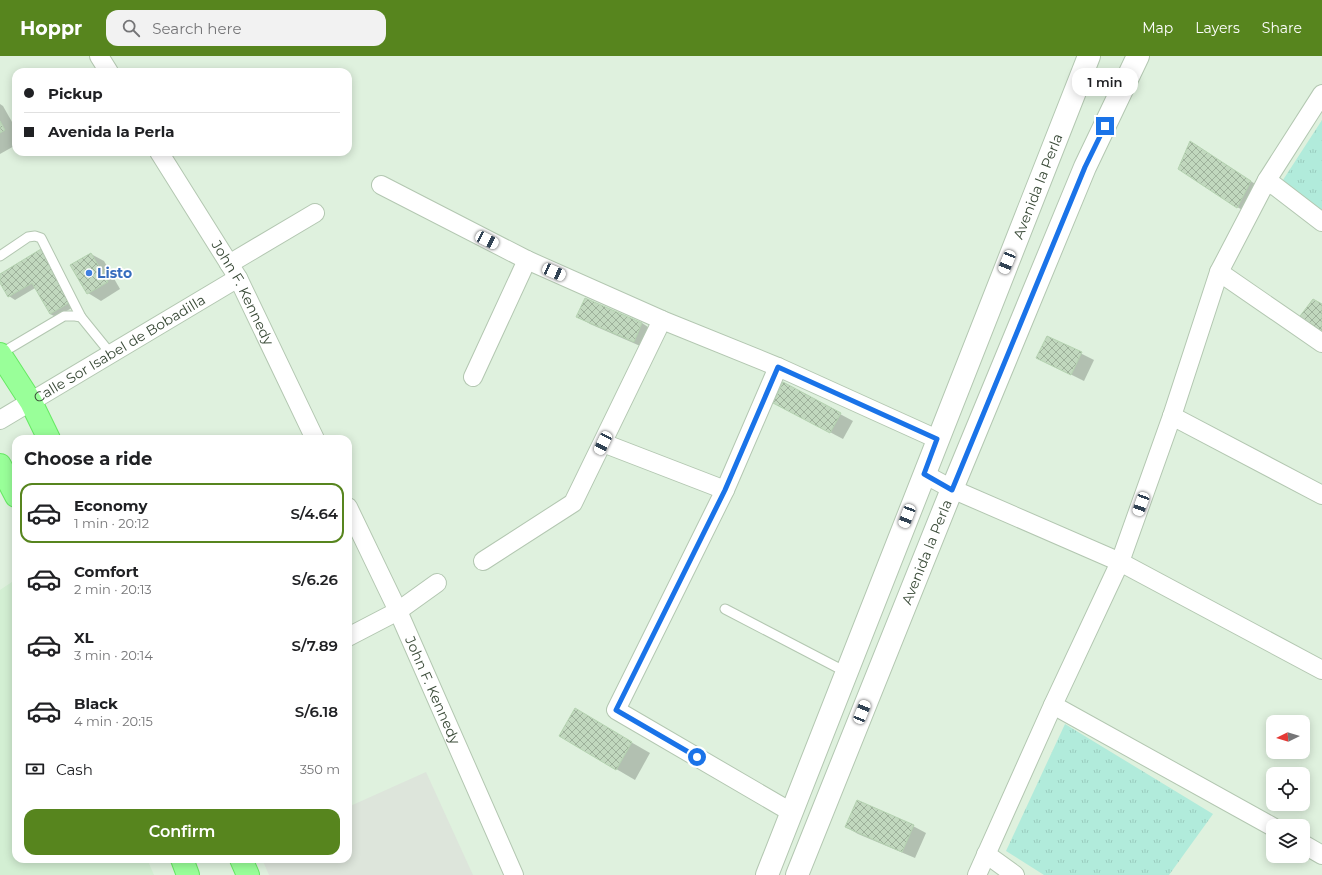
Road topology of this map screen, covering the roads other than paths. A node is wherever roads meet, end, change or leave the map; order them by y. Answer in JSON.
{"nodes":[{"id":1,"x":99,"y":56,"type":"edge"},
{"id":2,"x":1088,"y":56,"type":"edge"},
{"id":3,"x":1138,"y":56,"type":"edge"},
{"id":4,"x":106,"y":68,"type":"edge"},
{"id":5,"x":1322,"y":94,"type":"edge"},
{"id":6,"x":162,"y":156,"type":"edge"},
{"id":7,"x":1267,"y":180,"type":"junction"},
{"id":8,"x":381,"y":186,"type":"dead end"},
{"id":9,"x":315,"y":213,"type":"dead end"},
{"id":10,"x":1322,"y":222,"type":"edge"},
{"id":11,"x":0,"y":256,"type":"edge"},
{"id":12,"x":527,"y":260,"type":"junction"},
{"id":13,"x":234,"y":271,"type":"junction"},
{"id":14,"x":1219,"y":272,"type":"junction"},
{"id":15,"x":81,"y":317,"type":"junction"},
{"id":16,"x":662,"y":320,"type":"junction"},
{"id":17,"x":1322,"y":343,"type":"edge"},
{"id":18,"x":0,"y":354,"type":"edge"},
{"id":19,"x":111,"y":354,"type":"junction"},
{"id":20,"x":778,"y":367,"type":"junction"},
{"id":21,"x":473,"y":377,"type":"dead end"},
{"id":22,"x":31,"y":402,"type":"junction"},
{"id":23,"x":1172,"y":416,"type":"junction"},
{"id":24,"x":0,"y":420,"type":"edge"},
{"id":25,"x":47,"y":435,"type":"edge"},
{"id":26,"x":313,"y":435,"type":"edge"},
{"id":27,"x":937,"y":439,"type":"junction"},
{"id":28,"x":603,"y":443,"type":"junction"},
{"id":29,"x":0,"y":465,"type":"edge"},
{"id":30,"x":924,"y":474,"type":"junction"},
{"id":31,"x":12,"y":488,"type":"edge"},
{"id":32,"x":725,"y":490,"type":"junction"},
{"id":33,"x":952,"y":490,"type":"junction"},
{"id":34,"x":1322,"y":495,"type":"edge"},
{"id":35,"x":352,"y":515,"type":"edge"},
{"id":36,"x":484,"y":561,"type":"dead end"},
{"id":37,"x":1120,"y":562,"type":"junction"},
{"id":38,"x":437,"y":583,"type":"dead end"},
{"id":39,"x":725,"y":609,"type":"dead end"},
{"id":40,"x":398,"y":611,"type":"junction"},
{"id":41,"x":352,"y":635,"type":"edge"},
{"id":42,"x":1322,"y":670,"type":"edge"},
{"id":43,"x":846,"y":672,"type":"junction"},
{"id":44,"x":1053,"y":705,"type":"junction"},
{"id":45,"x":791,"y":812,"type":"junction"},
{"id":46,"x":1266,"y":823,"type":"edge"},
{"id":47,"x":1310,"y":848,"type":"edge"},
{"id":48,"x":986,"y":854,"type":"junction"},
{"id":49,"x":1322,"y":854,"type":"edge"},
{"id":50,"x":184,"y":863,"type":"edge"},
{"id":51,"x":243,"y":863,"type":"edge"},
{"id":52,"x":188,"y":875,"type":"edge"},
{"id":53,"x":248,"y":875,"type":"edge"},
{"id":54,"x":514,"y":875,"type":"edge"},
{"id":55,"x":767,"y":875,"type":"edge"},
{"id":56,"x":797,"y":875,"type":"edge"},
{"id":57,"x":977,"y":875,"type":"edge"},
{"id":58,"x":1015,"y":875,"type":"edge"}],
"edges":[{"from":1,"to":4,"type":"street"},
{"from":2,"to":27,"type":"street","name":"Avenida la Perla"},
{"from":3,"to":33,"type":"street","name":"Avenida la Perla"},
{"from":5,"to":7,"type":"street"},
{"from":6,"to":13,"type":"street","name":"John F. Kennedy"},
{"from":7,"to":10,"type":"street"},
{"from":7,"to":14,"type":"street"},
{"from":8,"to":12,"type":"street"},
{"from":9,"to":13,"type":"street","name":"Calle Sor Isabel de Bobadilla"},
{"from":11,"to":15,"type":"lane"},
{"from":12,"to":16,"type":"street"},
{"from":12,"to":21,"type":"street"},
{"from":13,"to":19,"type":"street","name":"Calle Sor Isabel de Bobadilla"},
{"from":13,"to":26,"type":"street","name":"John F. Kennedy"},
{"from":14,"to":17,"type":"street"},
{"from":14,"to":23,"type":"street"},
{"from":15,"to":18,"type":"lane"},
{"from":15,"to":19,"type":"lane"},
{"from":16,"to":20,"type":"street"},
{"from":16,"to":28,"type":"street"},
{"from":18,"to":22,"type":"main road"},
{"from":19,"to":22,"type":"street","name":"Calle Sor Isabel de Bobadilla"},
{"from":20,"to":27,"type":"street"},
{"from":20,"to":32,"type":"street"},
{"from":22,"to":24,"type":"street","name":"Calle Sor Isabel de Bobadilla"},
{"from":22,"to":25,"type":"main road"},
{"from":23,"to":34,"type":"street"},
{"from":23,"to":37,"type":"street"},
{"from":27,"to":30,"type":"street","name":"Avenida la Perla"},
{"from":28,"to":32,"type":"street"},
{"from":28,"to":36,"type":"street"},
{"from":29,"to":31,"type":"main road"},
{"from":30,"to":33,"type":"street"},
{"from":30,"to":43,"type":"street","name":"Avenida la Perla"},
{"from":32,"to":45,"type":"street"},
{"from":33,"to":37,"type":"street"},
{"from":33,"to":56,"type":"street","name":"Avenida la Perla"},
{"from":35,"to":40,"type":"street","name":"John F. Kennedy"},
{"from":37,"to":42,"type":"street"},
{"from":37,"to":44,"type":"street"},
{"from":38,"to":40,"type":"street"},
{"from":39,"to":43,"type":"lane"},
{"from":40,"to":41,"type":"street"},
{"from":40,"to":54,"type":"street","name":"John F. Kennedy"},
{"from":43,"to":45,"type":"street","name":"Avenida la Perla"},
{"from":44,"to":46,"type":"street"},
{"from":44,"to":48,"type":"street"},
{"from":45,"to":55,"type":"street","name":"Avenida la Perla"},
{"from":47,"to":49,"type":"street"},
{"from":48,"to":57,"type":"street"},
{"from":48,"to":58,"type":"street"},
{"from":50,"to":52,"type":"main road"},
{"from":51,"to":53,"type":"main road"}]}
